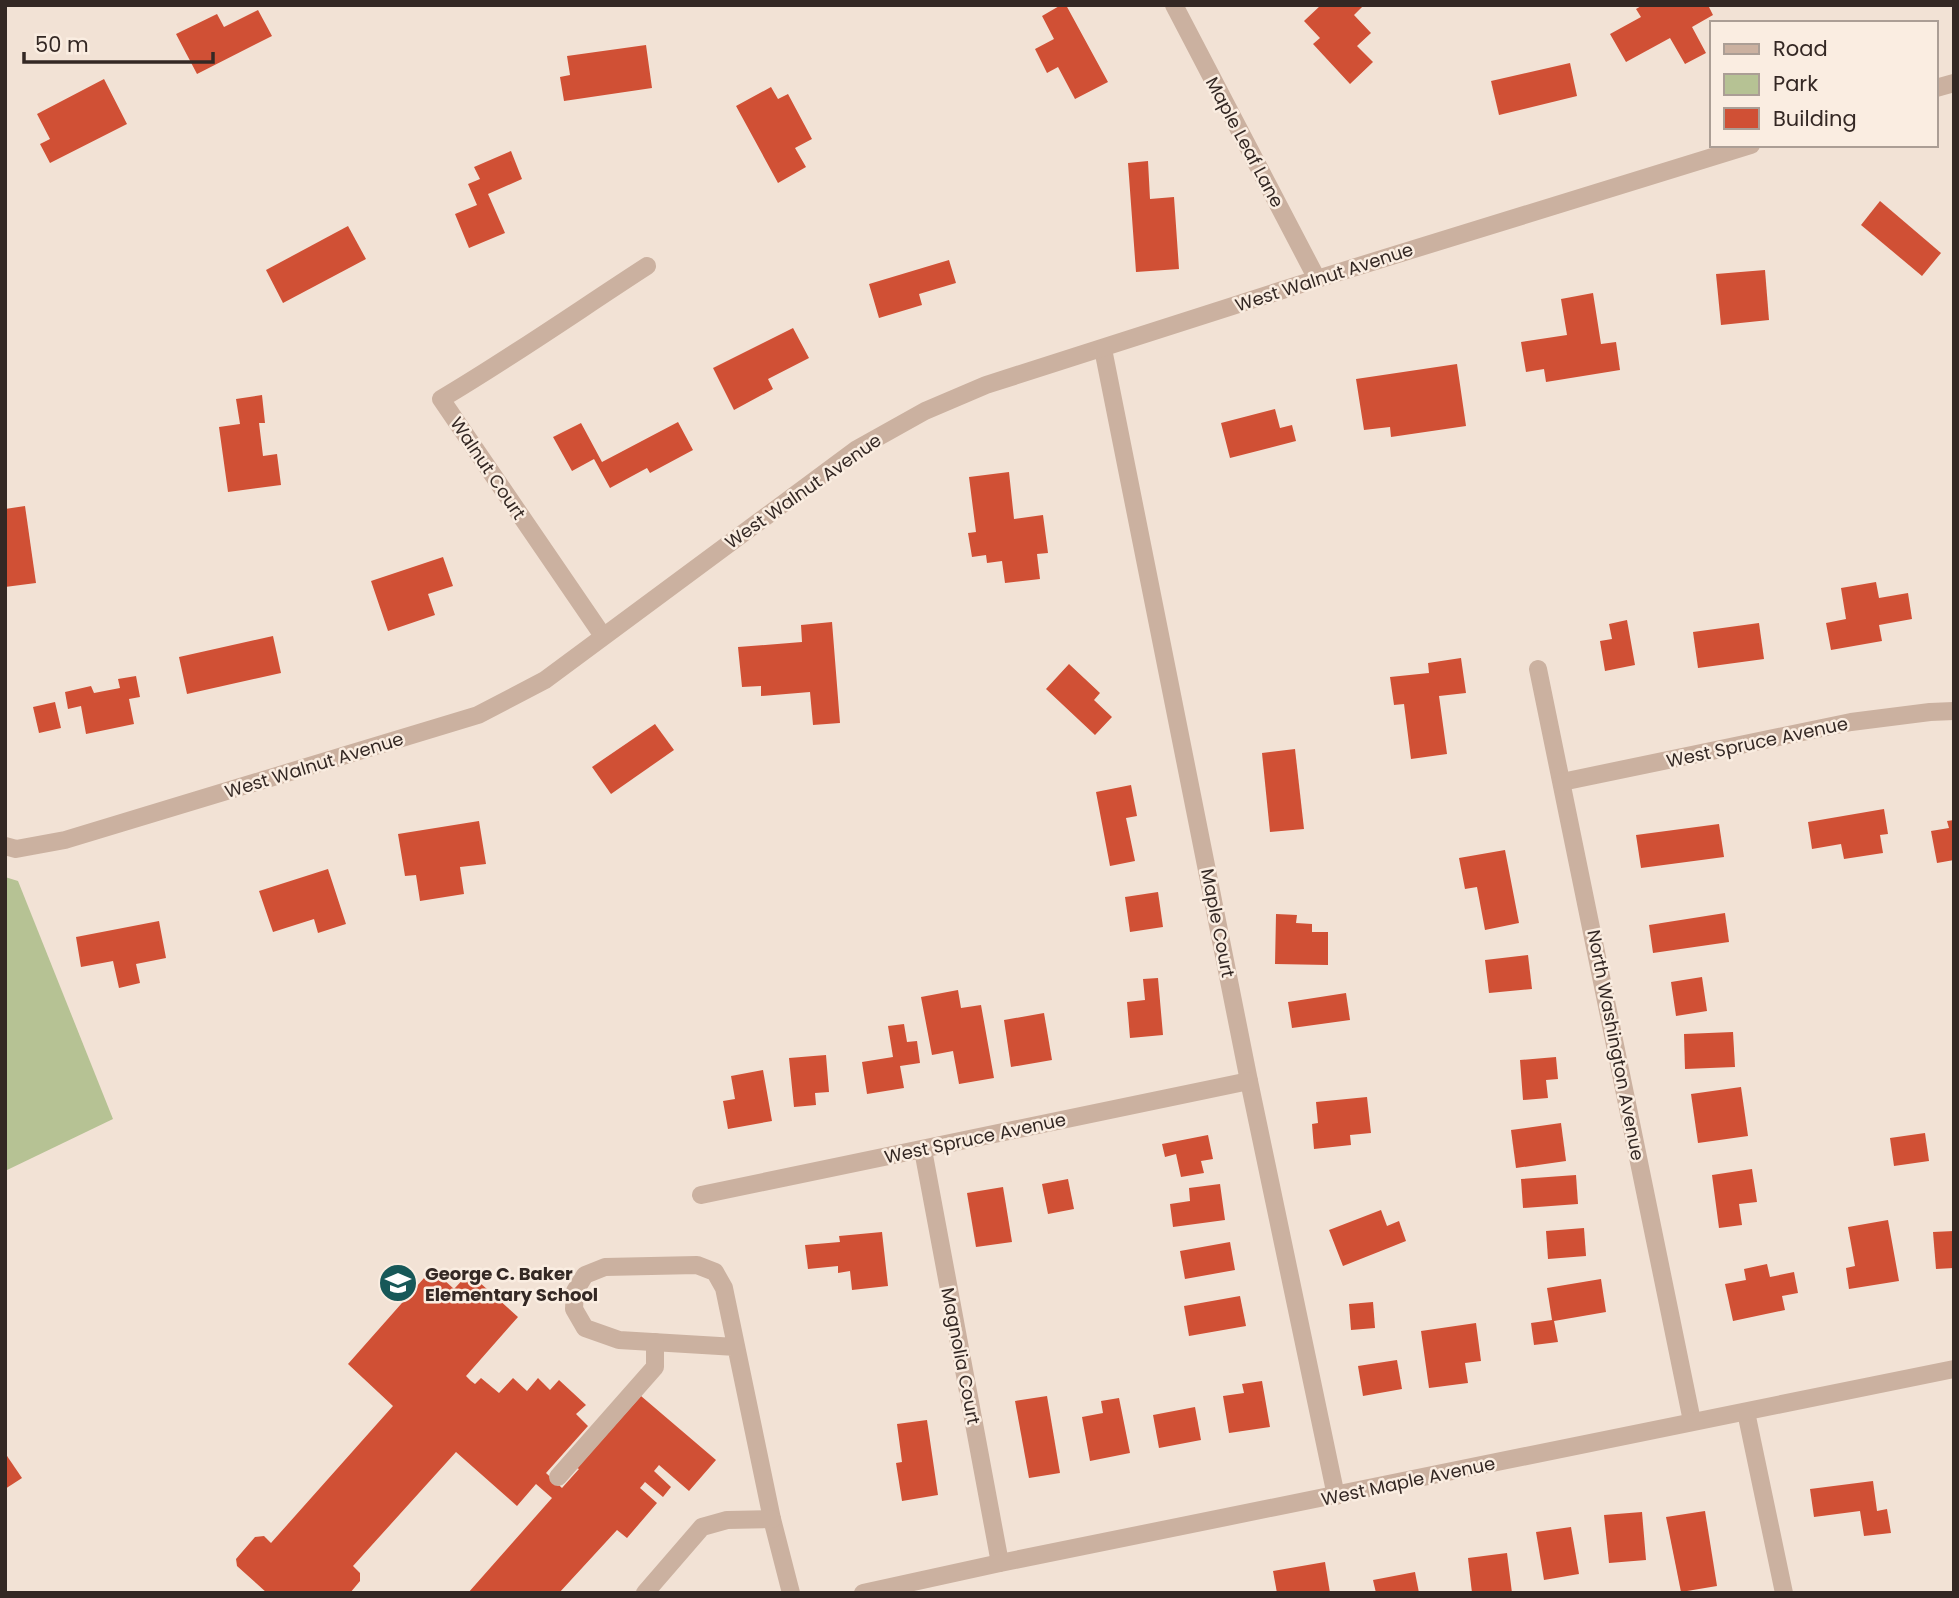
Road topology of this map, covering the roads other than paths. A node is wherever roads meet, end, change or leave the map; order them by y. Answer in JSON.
{"nodes":[{"id":1,"x":1174,"y":5,"type":"edge"},
{"id":2,"x":1745,"y":147,"type":"edge"},
{"id":3,"x":648,"y":266,"type":"dead end"},
{"id":4,"x":1317,"y":279,"type":"junction"},
{"id":5,"x":1103,"y":349,"type":"junction"},
{"id":6,"x":603,"y":636,"type":"junction"},
{"id":7,"x":1538,"y":669,"type":"dead end"},
{"id":8,"x":1954,"y":711,"type":"edge"},
{"id":9,"x":1562,"y":782,"type":"junction"},
{"id":10,"x":5,"y":846,"type":"edge"},
{"id":11,"x":1250,"y":1081,"type":"junction"},
{"id":12,"x":923,"y":1150,"type":"junction"},
{"id":13,"x":701,"y":1195,"type":"dead end"},
{"id":14,"x":655,"y":1342,"type":"junction"},
{"id":15,"x":736,"y":1347,"type":"junction"},
{"id":16,"x":1954,"y":1369,"type":"edge"},
{"id":17,"x":1746,"y":1412,"type":"junction"},
{"id":18,"x":1692,"y":1422,"type":"junction"},
{"id":19,"x":558,"y":1477,"type":"dead end"},
{"id":20,"x":1336,"y":1496,"type":"junction"},
{"id":21,"x":772,"y":1519,"type":"junction"},
{"id":22,"x":1000,"y":1563,"type":"junction"},
{"id":23,"x":645,"y":1593,"type":"edge"},
{"id":24,"x":791,"y":1593,"type":"edge"},
{"id":25,"x":863,"y":1593,"type":"edge"},
{"id":26,"x":1784,"y":1593,"type":"edge"}],
"edges":[{"from":1,"to":4,"type":"street","name":"Maple Leaf Lane"},
{"from":2,"to":4,"type":"street","name":"West Walnut Avenue"},
{"from":3,"to":6,"type":"street","name":"Walnut Court"},
{"from":4,"to":5,"type":"street","name":"West Walnut Avenue"},
{"from":5,"to":6,"type":"street","name":"West Walnut Avenue"},
{"from":5,"to":11,"type":"street","name":"Maple Court"},
{"from":6,"to":10,"type":"street","name":"West Walnut Avenue"},
{"from":7,"to":9,"type":"street","name":"North Washington Avenue"},
{"from":8,"to":9,"type":"street","name":"West Spruce Avenue"},
{"from":9,"to":18,"type":"street","name":"North Washington Avenue"},
{"from":11,"to":12,"type":"street","name":"West Spruce Avenue"},
{"from":11,"to":20,"type":"street","name":"Maple Court"},
{"from":12,"to":13,"type":"street","name":"West Spruce Avenue"},
{"from":12,"to":22,"type":"street","name":"Magnolia Court"},
{"from":14,"to":15,"type":"street"},
{"from":14,"to":15,"type":"street"},
{"from":14,"to":19,"type":"street"},
{"from":15,"to":21,"type":"street"},
{"from":16,"to":17,"type":"street","name":"West Maple Avenue"},
{"from":17,"to":18,"type":"street","name":"West Maple Avenue"},
{"from":17,"to":26,"type":"street"},
{"from":18,"to":20,"type":"street","name":"West Maple Avenue"},
{"from":20,"to":22,"type":"street","name":"West Maple Avenue"},
{"from":21,"to":23,"type":"street"},
{"from":21,"to":24,"type":"street"},
{"from":22,"to":25,"type":"street","name":"West Maple Avenue"}]}
